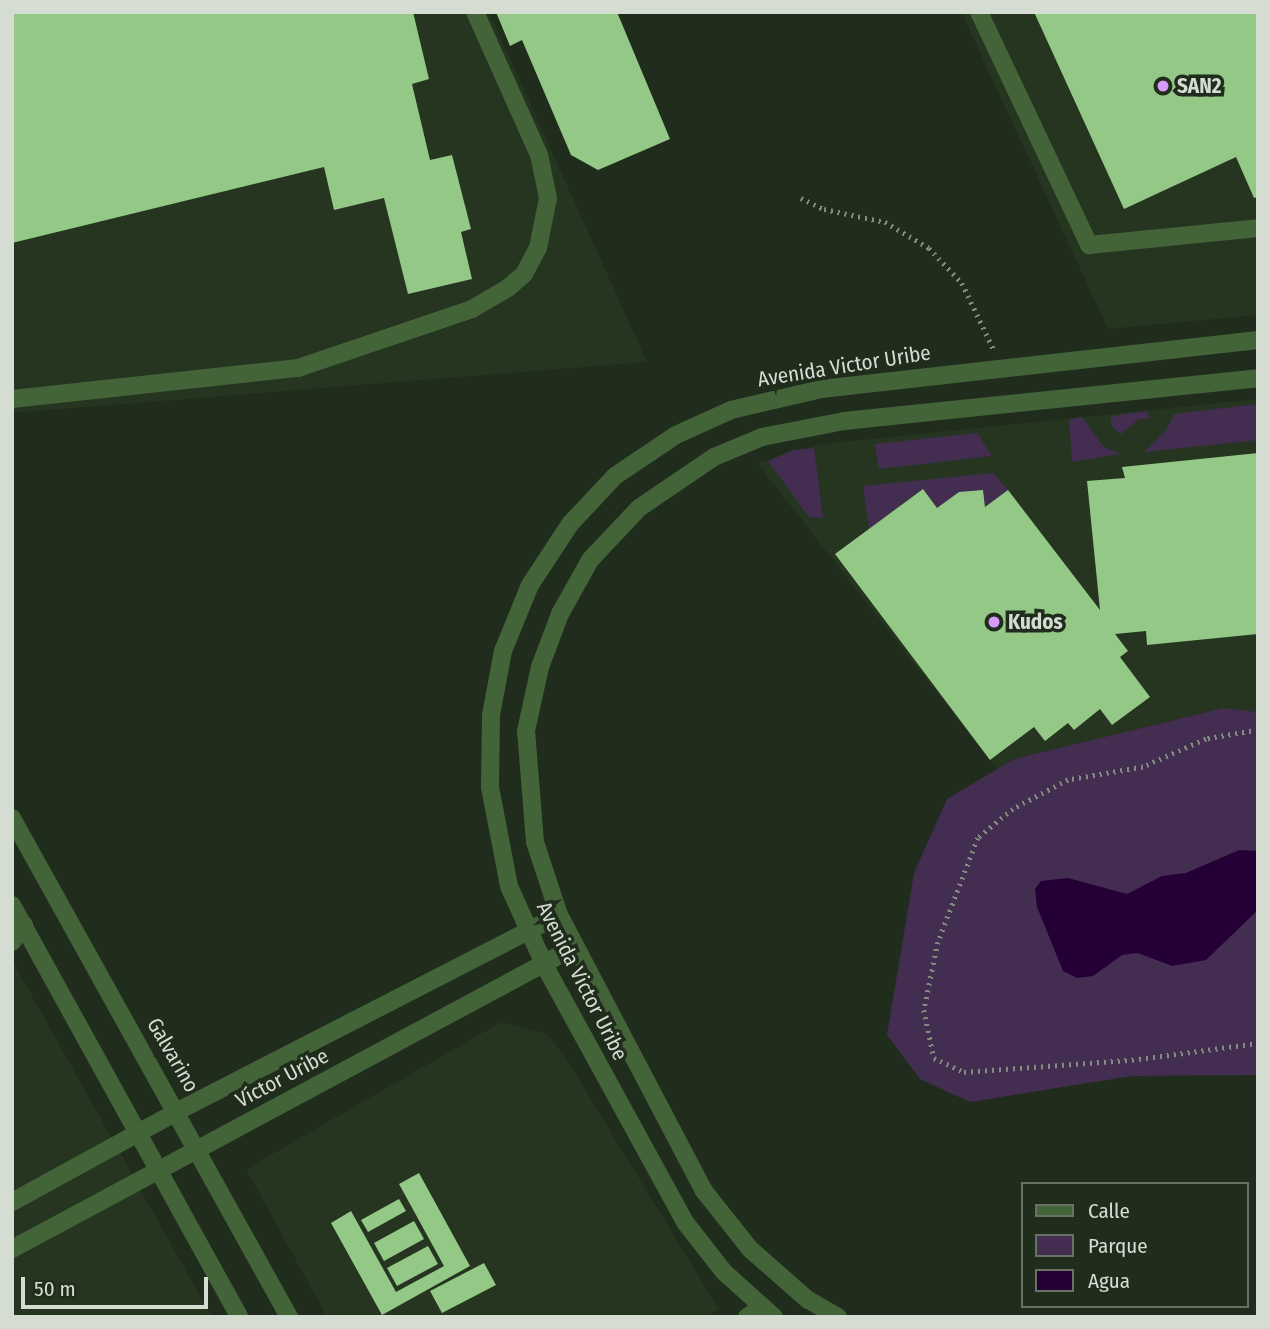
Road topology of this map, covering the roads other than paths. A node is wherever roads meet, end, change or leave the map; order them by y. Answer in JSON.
{"nodes":[{"id":1,"x":475,"y":12,"type":"edge"},
{"id":2,"x":979,"y":12,"type":"edge"},
{"id":3,"x":1258,"y":228,"type":"edge"},
{"id":4,"x":1258,"y":340,"type":"edge"},
{"id":5,"x":1258,"y":378,"type":"edge"},
{"id":6,"x":12,"y":399,"type":"edge"},
{"id":7,"x":12,"y":818,"type":"edge"},
{"id":8,"x":12,"y":905,"type":"edge"},
{"id":9,"x":559,"y":915,"type":"junction"},
{"id":10,"x":24,"y":925,"type":"junction"},
{"id":11,"x":526,"y":930,"type":"junction"},
{"id":12,"x":12,"y":942,"type":"edge"},
{"id":13,"x":573,"y":948,"type":"junction"},
{"id":14,"x":544,"y":964,"type":"junction"},
{"id":15,"x":178,"y":1111,"type":"junction"},
{"id":16,"x":142,"y":1133,"type":"junction"},
{"id":17,"x":196,"y":1150,"type":"junction"},
{"id":18,"x":158,"y":1173,"type":"junction"},
{"id":19,"x":12,"y":1202,"type":"edge"},
{"id":20,"x":12,"y":1249,"type":"edge"},
{"id":21,"x":761,"y":1313,"type":"edge"},
{"id":22,"x":239,"y":1317,"type":"edge"},
{"id":23,"x":289,"y":1317,"type":"edge"},
{"id":24,"x":838,"y":1317,"type":"edge"}],
"edges":[{"from":1,"to":6,"type":"street"},
{"from":2,"to":3,"type":"street"},
{"from":4,"to":11,"type":"street","name":"Avenida Victor Uribe"},
{"from":5,"to":9,"type":"street","name":"Avenida Victor Uribe"},
{"from":7,"to":15,"type":"street","name":"Galvarino"},
{"from":8,"to":10,"type":"street"},
{"from":9,"to":11,"type":"street","name":"Víctor Uribe"},
{"from":9,"to":13,"type":"street","name":"Avenida Victor Uribe"},
{"from":10,"to":12,"type":"street"},
{"from":10,"to":16,"type":"street"},
{"from":11,"to":14,"type":"street","name":"Avenida Victor Uribe"},
{"from":11,"to":15,"type":"street","name":"Víctor Uribe"},
{"from":13,"to":14,"type":"street","name":"Víctor Uribe"},
{"from":13,"to":24,"type":"street","name":"Avenida Victor Uribe"},
{"from":14,"to":17,"type":"street","name":"Víctor Uribe"},
{"from":14,"to":21,"type":"street","name":"Avenida Victor Uribe"},
{"from":15,"to":16,"type":"street","name":"Víctor Uribe"},
{"from":15,"to":17,"type":"street","name":"Galvarino"},
{"from":16,"to":18,"type":"street"},
{"from":16,"to":19,"type":"street","name":"Víctor Uribe"},
{"from":17,"to":18,"type":"street","name":"Víctor Uribe"},
{"from":17,"to":23,"type":"street","name":"Galvarino"},
{"from":18,"to":20,"type":"street","name":"Víctor Uribe"},
{"from":18,"to":22,"type":"street"}]}
